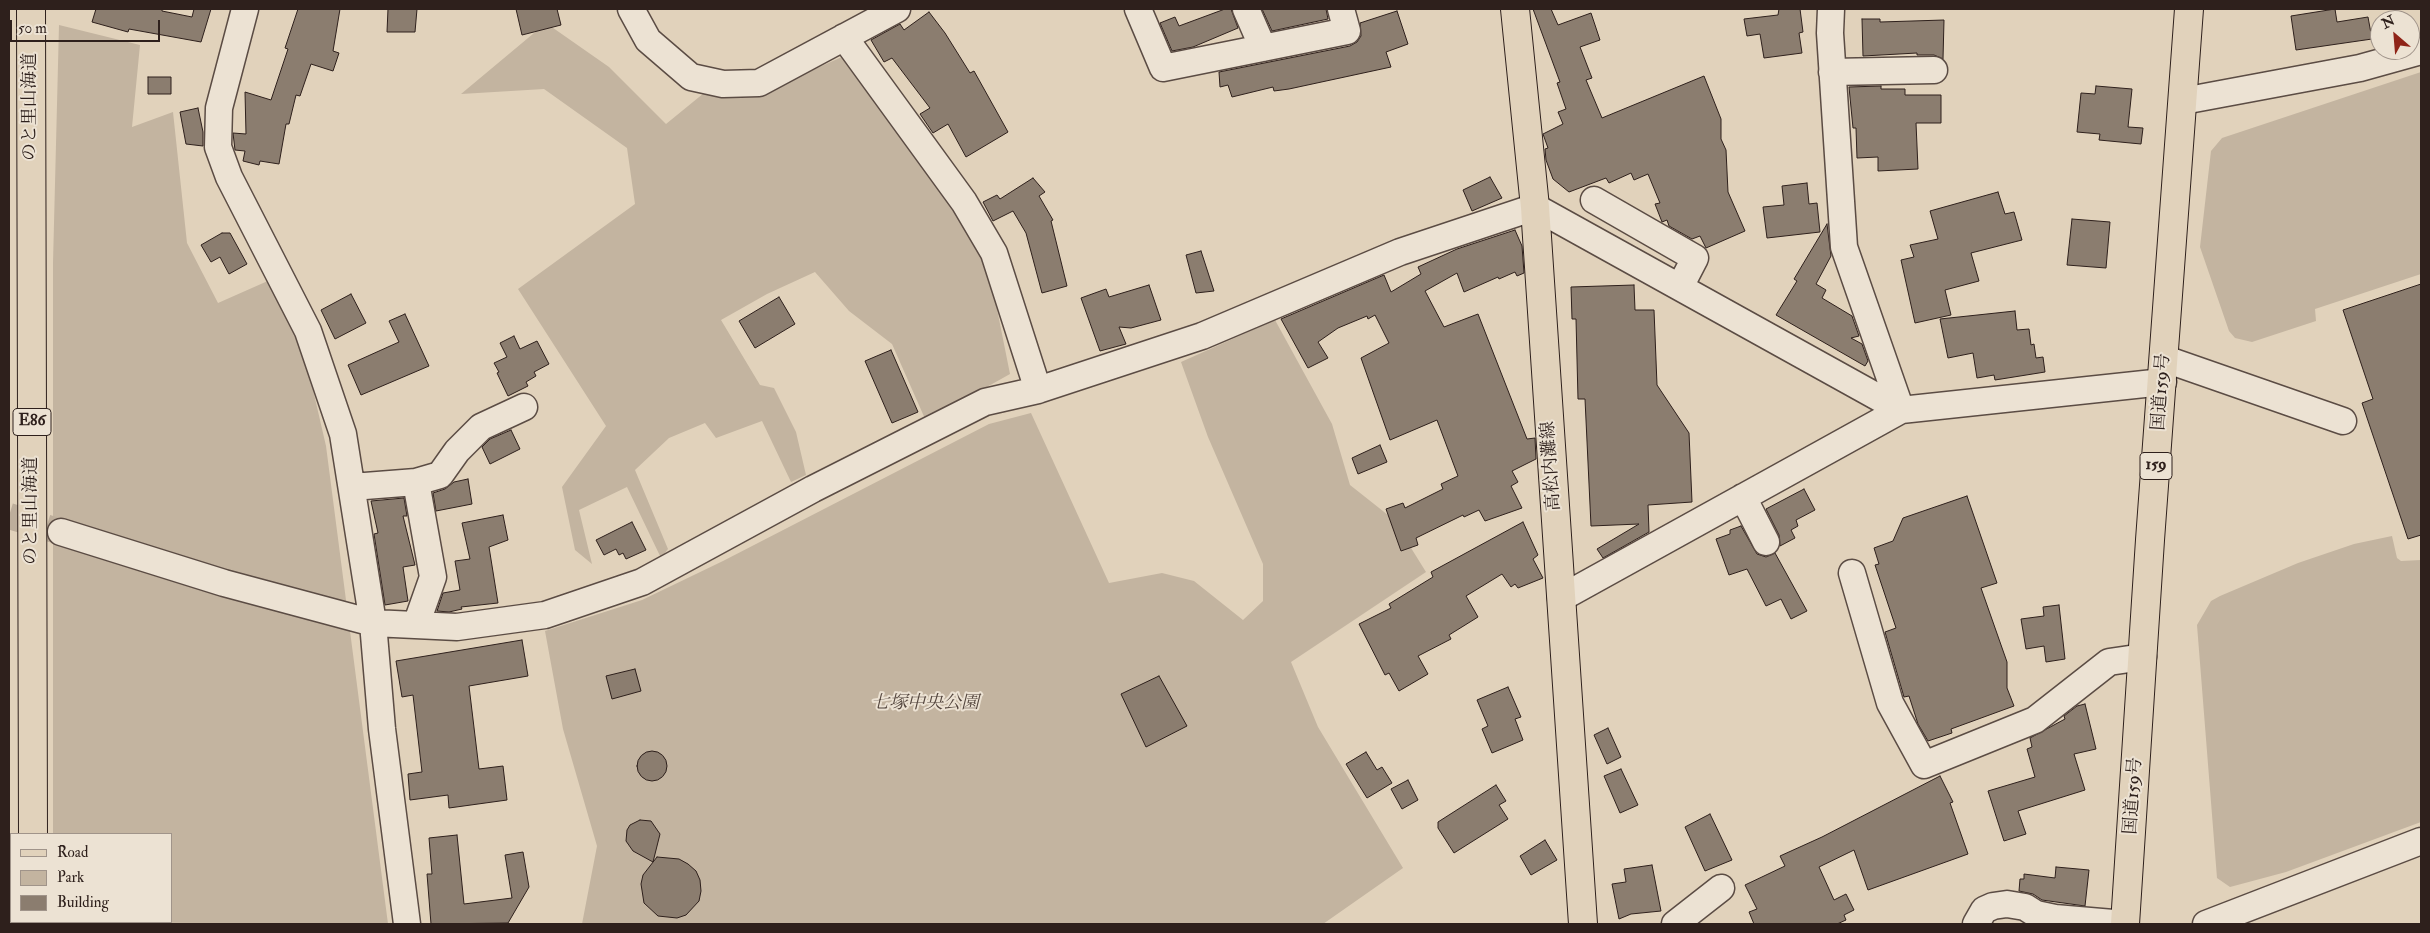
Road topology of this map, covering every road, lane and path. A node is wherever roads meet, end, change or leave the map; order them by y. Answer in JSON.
{"nodes":[{"id":1,"x":31,"y":9,"type":"edge"},
{"id":2,"x":245,"y":9,"type":"edge"},
{"id":3,"x":631,"y":9,"type":"edge"},
{"id":4,"x":897,"y":9,"type":"edge"},
{"id":5,"x":1138,"y":9,"type":"edge"},
{"id":6,"x":1246,"y":9,"type":"edge"},
{"id":7,"x":1340,"y":9,"type":"edge"},
{"id":8,"x":1515,"y":9,"type":"edge"},
{"id":9,"x":1831,"y":9,"type":"edge"},
{"id":10,"x":2190,"y":9,"type":"edge"},
{"id":11,"x":844,"y":37,"type":"junction"},
{"id":12,"x":1263,"y":48,"type":"junction"},
{"id":13,"x":2421,"y":51,"type":"edge"},
{"id":14,"x":1934,"y":70,"type":"dead end"},
{"id":15,"x":1832,"y":72,"type":"junction"},
{"id":16,"x":2183,"y":101,"type":"junction"},
{"id":17,"x":1594,"y":200,"type":"dead end"},
{"id":18,"x":1534,"y":207,"type":"junction"},
{"id":19,"x":1680,"y":287,"type":"junction"},
{"id":20,"x":2164,"y":371,"type":"junction"},
{"id":21,"x":1038,"y":390,"type":"junction"},
{"id":22,"x":524,"y":407,"type":"dead end"},
{"id":23,"x":1901,"y":410,"type":"junction"},
{"id":24,"x":2343,"y":420,"type":"dead end"},
{"id":25,"x":416,"y":482,"type":"junction"},
{"id":26,"x":352,"y":487,"type":"junction"},
{"id":27,"x":1743,"y":497,"type":"junction"},
{"id":28,"x":61,"y":532,"type":"tunnel mouth"},
{"id":29,"x":1766,"y":542,"type":"dead end"},
{"id":30,"x":1852,"y":573,"type":"dead end"},
{"id":31,"x":1561,"y":598,"type":"junction"},
{"id":32,"x":373,"y":623,"type":"junction"},
{"id":33,"x":416,"y":625,"type":"junction"},
{"id":34,"x":2143,"y":657,"type":"junction"},
{"id":35,"x":33,"y":833,"type":"edge"},
{"id":36,"x":2421,"y":841,"type":"edge"},
{"id":37,"x":1720,"y":888,"type":"dead end"},
{"id":38,"x":407,"y":924,"type":"edge"},
{"id":39,"x":1583,"y":924,"type":"edge"},
{"id":40,"x":1675,"y":924,"type":"edge"},
{"id":41,"x":1976,"y":924,"type":"edge"},
{"id":42,"x":2125,"y":924,"type":"edge"},
{"id":43,"x":2206,"y":924,"type":"edge"}],
"edges":[{"from":1,"to":35,"type":"main road","name":"のと里山海道","number":"E86"},
{"from":2,"to":26,"type":"street"},
{"from":3,"to":11,"type":"street"},
{"from":4,"to":11,"type":"street"},
{"from":5,"to":12,"type":"street"},
{"from":6,"to":12,"type":"street"},
{"from":7,"to":12,"type":"street"},
{"from":8,"to":18,"type":"main road","name":"高松内灘線"},
{"from":9,"to":15,"type":"street"},
{"from":10,"to":16,"type":"main road","name":"国道159号","number":"159"},
{"from":11,"to":21,"type":"street"},
{"from":13,"to":16,"type":"street"},
{"from":14,"to":15,"type":"street"},
{"from":15,"to":23,"type":"street"},
{"from":16,"to":20,"type":"main road","name":"国道159号","number":"159"},
{"from":17,"to":19,"type":"street"},
{"from":18,"to":19,"type":"street"},
{"from":18,"to":21,"type":"street"},
{"from":18,"to":31,"type":"main road","name":"高松内灘線"},
{"from":19,"to":23,"type":"street"},
{"from":20,"to":23,"type":"street"},
{"from":20,"to":24,"type":"street"},
{"from":20,"to":34,"type":"main road","name":"国道159号","number":"159"},
{"from":21,"to":33,"type":"street"},
{"from":22,"to":25,"type":"street"},
{"from":23,"to":27,"type":"street"},
{"from":25,"to":26,"type":"street"},
{"from":25,"to":33,"type":"street"},
{"from":26,"to":32,"type":"street"},
{"from":27,"to":29,"type":"street"},
{"from":27,"to":31,"type":"street"},
{"from":28,"to":32,"type":"street"},
{"from":30,"to":34,"type":"street"},
{"from":31,"to":39,"type":"main road","name":"高松内灘線"},
{"from":32,"to":33,"type":"street"},
{"from":32,"to":38,"type":"street"},
{"from":34,"to":42,"type":"main road","name":"国道159号","number":"159"},
{"from":36,"to":43,"type":"street"},
{"from":37,"to":40,"type":"street"},
{"from":41,"to":42,"type":"street"}]}
